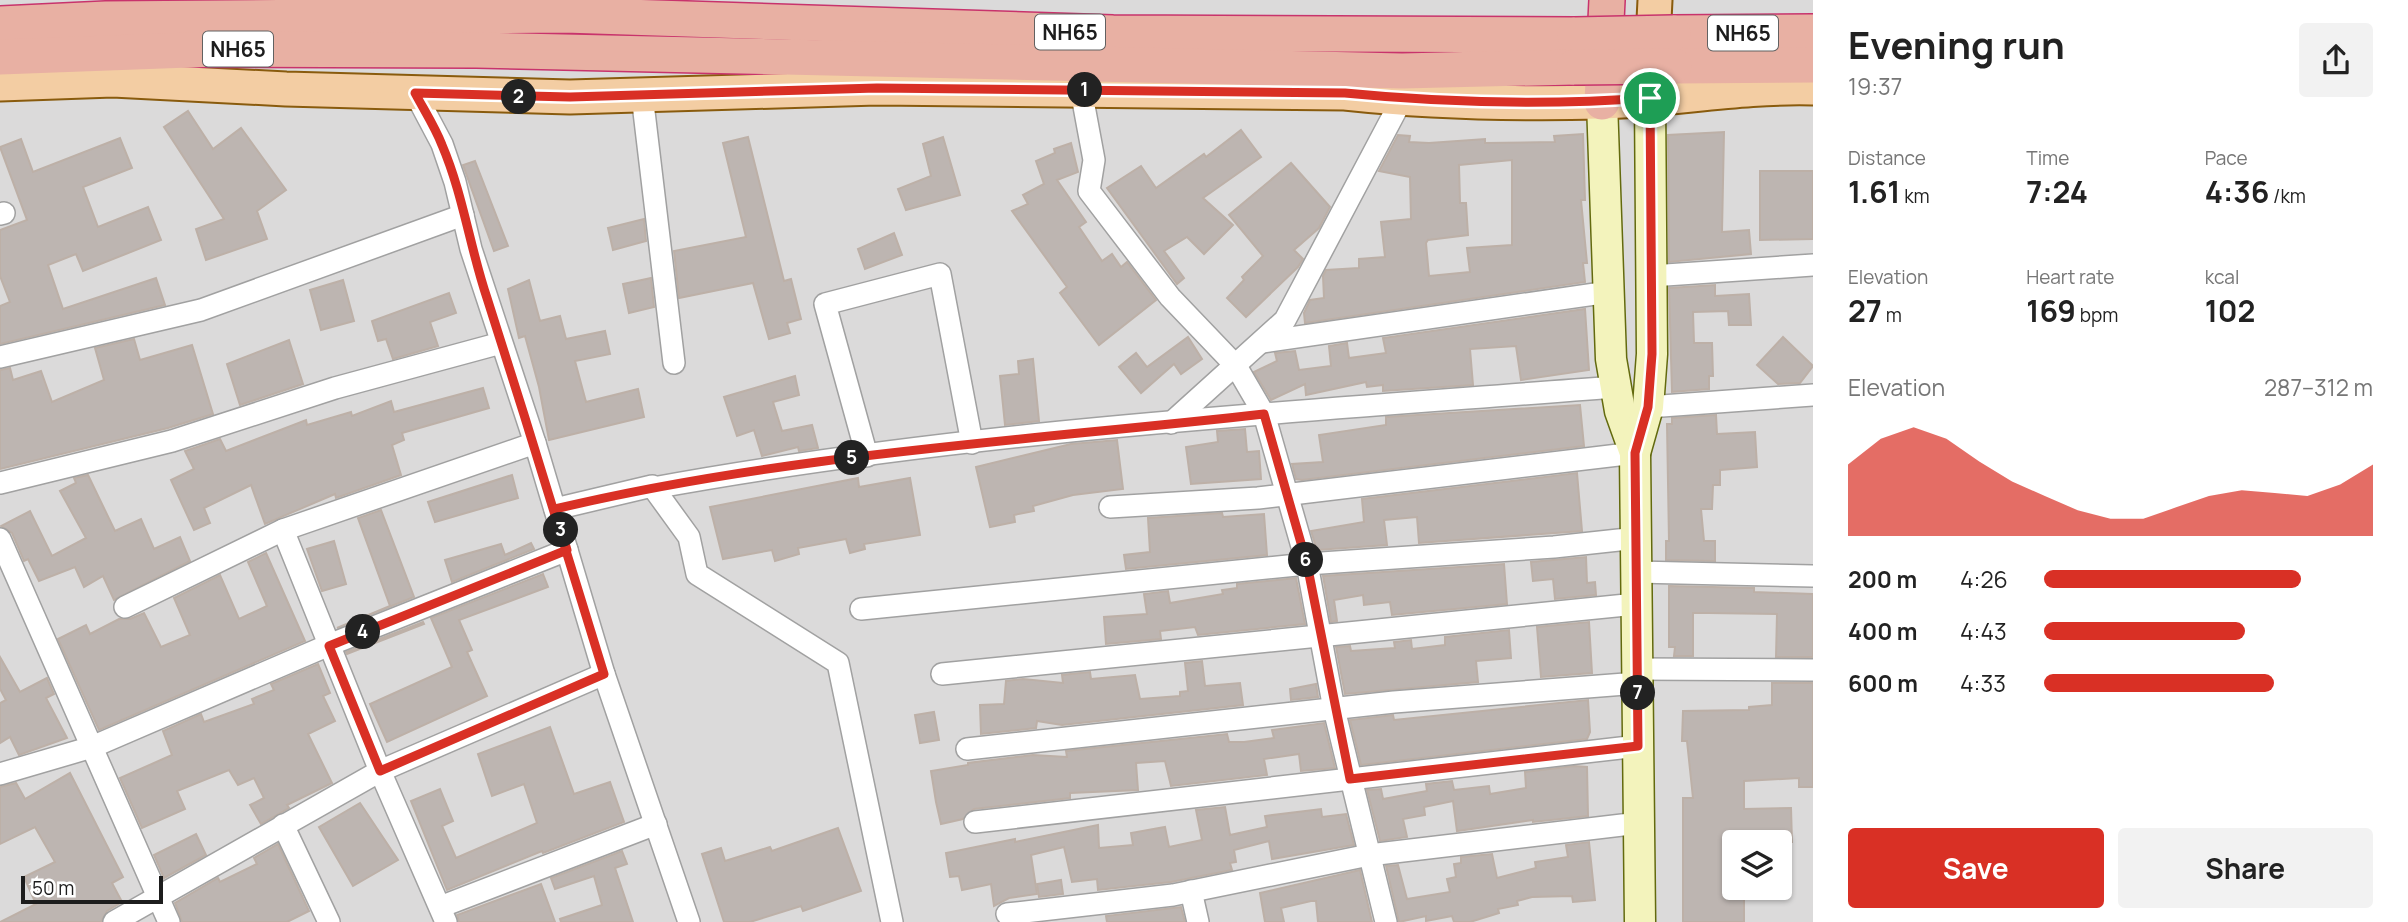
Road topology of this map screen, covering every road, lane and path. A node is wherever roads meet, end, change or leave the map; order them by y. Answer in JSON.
{"nodes":[{"id":1,"x":1608,"y":0,"type":"edge"},
{"id":2,"x":1655,"y":0,"type":"edge"},
{"id":3,"x":0,"y":24,"type":"edge"},
{"id":4,"x":1813,"y":32,"type":"edge"},
{"id":5,"x":1674,"y":50,"type":"junction"},
{"id":6,"x":1574,"y":51,"type":"junction"},
{"id":7,"x":0,"y":57,"type":"edge"},
{"id":8,"x":1813,"y":65,"type":"edge"},
{"id":9,"x":0,"y":84,"type":"edge"},
{"id":10,"x":1813,"y":88,"type":"edge"},
{"id":11,"x":1081,"y":90,"type":"junction"},
{"id":12,"x":415,"y":93,"type":"junction"},
{"id":13,"x":642,"y":95,"type":"junction"},
{"id":14,"x":1650,"y":98,"type":"junction"},
{"id":15,"x":1402,"y":99,"type":"junction"},
{"id":16,"x":1602,"y":102,"type":"junction"},
{"id":17,"x":463,"y":215,"type":"junction"},
{"id":18,"x":1813,"y":265,"type":"edge"},
{"id":19,"x":1651,"y":276,"type":"junction"},
{"id":20,"x":1609,"y":292,"type":"junction"},
{"id":21,"x":1262,"y":342,"type":"junction"},
{"id":22,"x":501,"y":343,"type":"junction"},
{"id":23,"x":0,"y":357,"type":"edge"},
{"id":24,"x":674,"y":363,"type":"dead end"},
{"id":25,"x":1236,"y":366,"type":"junction"},
{"id":26,"x":1614,"y":387,"type":"junction"},
{"id":27,"x":1813,"y":396,"type":"edge"},
{"id":28,"x":1648,"y":407,"type":"junction"},
{"id":29,"x":1264,"y":414,"type":"junction"},
{"id":30,"x":1171,"y":423,"type":"junction"},
{"id":31,"x":535,"y":443,"type":"junction"},
{"id":32,"x":972,"y":443,"type":"junction"},
{"id":33,"x":1635,"y":453,"type":"junction"},
{"id":34,"x":867,"y":456,"type":"junction"},
{"id":35,"x":0,"y":483,"type":"edge"},
{"id":36,"x":653,"y":488,"type":"junction"},
{"id":37,"x":1288,"y":494,"type":"junction"},
{"id":38,"x":1110,"y":507,"type":"dead end"},
{"id":39,"x":555,"y":509,"type":"junction"},
{"id":40,"x":283,"y":530,"type":"junction"},
{"id":41,"x":0,"y":538,"type":"edge"},
{"id":42,"x":1637,"y":538,"type":"junction"},
{"id":43,"x":567,"y":550,"type":"junction"},
{"id":44,"x":1307,"y":564,"type":"junction"},
{"id":45,"x":1636,"y":572,"type":"junction"},
{"id":46,"x":1813,"y":576,"type":"edge"},
{"id":47,"x":1636,"y":604,"type":"junction"},
{"id":48,"x":125,"y":607,"type":"dead end"},
{"id":49,"x":862,"y":609,"type":"dead end"},
{"id":50,"x":1321,"y":637,"type":"junction"},
{"id":51,"x":329,"y":646,"type":"junction"},
{"id":52,"x":1813,"y":670,"type":"edge"},
{"id":53,"x":604,"y":674,"type":"junction"},
{"id":54,"x":943,"y":674,"type":"dead end"},
{"id":55,"x":1637,"y":676,"type":"junction"},
{"id":56,"x":1334,"y":709,"type":"junction"},
{"id":57,"x":1638,"y":746,"type":"junction"},
{"id":58,"x":92,"y":747,"type":"junction"},
{"id":59,"x":967,"y":749,"type":"dead end"},
{"id":60,"x":380,"y":771,"type":"junction"},
{"id":61,"x":0,"y":774,"type":"edge"},
{"id":62,"x":1350,"y":779,"type":"junction"},
{"id":63,"x":975,"y":822,"type":"dead end"},
{"id":64,"x":1639,"y":823,"type":"junction"},
{"id":65,"x":656,"y":824,"type":"junction"},
{"id":66,"x":284,"y":825,"type":"junction"},
{"id":67,"x":1369,"y":855,"type":"junction"},
{"id":68,"x":1191,"y":891,"type":"junction"},
{"id":69,"x":157,"y":897,"type":"junction"},
{"id":70,"x":443,"y":914,"type":"edge"},
{"id":71,"x":1007,"y":915,"type":"dead end"},
{"id":72,"x":114,"y":922,"type":"edge"},
{"id":73,"x":169,"y":922,"type":"edge"},
{"id":74,"x":329,"y":922,"type":"edge"},
{"id":75,"x":689,"y":922,"type":"edge"},
{"id":76,"x":892,"y":922,"type":"edge"},
{"id":77,"x":1198,"y":922,"type":"edge"},
{"id":78,"x":1386,"y":922,"type":"edge"},
{"id":79,"x":1640,"y":922,"type":"edge"}],
"edges":[{"from":1,"to":16,"type":"highway"},
{"from":2,"to":14,"type":"main road"},
{"from":3,"to":6,"type":"highway","number":"NH65"},
{"from":4,"to":5,"type":"highway","number":"NH65"},
{"from":5,"to":6,"type":"highway","number":"NH65","bridge":true},
{"from":5,"to":8,"type":"highway","number":"NH65"},
{"from":6,"to":7,"type":"highway","number":"NH65"},
{"from":9,"to":12,"type":"main road"},
{"from":10,"to":14,"type":"main road"},
{"from":11,"to":13,"type":"main road"},
{"from":11,"to":15,"type":"main road"},
{"from":11,"to":25,"type":"street"},
{"from":12,"to":13,"type":"main road"},
{"from":12,"to":17,"type":"street"},
{"from":13,"to":24,"type":"street"},
{"from":14,"to":16,"type":"main road"},
{"from":14,"to":19,"type":"main road"},
{"from":15,"to":16,"type":"main road"},
{"from":15,"to":21,"type":"street"},
{"from":16,"to":20,"type":"main road"},
{"from":17,"to":22,"type":"street"},
{"from":17,"to":23,"type":"street"},
{"from":18,"to":19,"type":"street"},
{"from":19,"to":28,"type":"main road"},
{"from":20,"to":21,"type":"street"},
{"from":20,"to":26,"type":"main road"},
{"from":21,"to":25,"type":"street"},
{"from":22,"to":31,"type":"street"},
{"from":22,"to":35,"type":"street"},
{"from":25,"to":29,"type":"street"},
{"from":25,"to":30,"type":"street"},
{"from":26,"to":29,"type":"street"},
{"from":26,"to":33,"type":"main road"},
{"from":27,"to":28,"type":"street"},
{"from":28,"to":33,"type":"main road"},
{"from":29,"to":30,"type":"street"},
{"from":29,"to":37,"type":"street"},
{"from":30,"to":32,"type":"street"},
{"from":31,"to":39,"type":"street"},
{"from":31,"to":40,"type":"street"},
{"from":32,"to":34,"type":"street"},
{"from":32,"to":34,"type":"street"},
{"from":33,"to":37,"type":"street"},
{"from":33,"to":42,"type":"main road"},
{"from":34,"to":36,"type":"street"},
{"from":36,"to":39,"type":"street"},
{"from":36,"to":76,"type":"street"},
{"from":37,"to":38,"type":"street"},
{"from":37,"to":44,"type":"street"},
{"from":39,"to":43,"type":"street"},
{"from":40,"to":48,"type":"street"},
{"from":40,"to":51,"type":"street"},
{"from":41,"to":58,"type":"street"},
{"from":42,"to":44,"type":"street"},
{"from":42,"to":45,"type":"main road"},
{"from":43,"to":51,"type":"street"},
{"from":43,"to":53,"type":"street"},
{"from":44,"to":49,"type":"street"},
{"from":44,"to":50,"type":"street"},
{"from":45,"to":46,"type":"street"},
{"from":45,"to":47,"type":"main road"},
{"from":47,"to":50,"type":"street"},
{"from":47,"to":55,"type":"main road"},
{"from":50,"to":54,"type":"street"},
{"from":50,"to":56,"type":"street"},
{"from":51,"to":58,"type":"street"},
{"from":51,"to":60,"type":"street"},
{"from":52,"to":55,"type":"street"},
{"from":53,"to":60,"type":"street"},
{"from":53,"to":65,"type":"street"},
{"from":55,"to":56,"type":"street"},
{"from":55,"to":57,"type":"main road"},
{"from":56,"to":59,"type":"street"},
{"from":56,"to":62,"type":"street"},
{"from":57,"to":62,"type":"street"},
{"from":57,"to":64,"type":"main road"},
{"from":58,"to":61,"type":"street"},
{"from":58,"to":69,"type":"street"},
{"from":60,"to":66,"type":"street"},
{"from":60,"to":70,"type":"street"},
{"from":62,"to":63,"type":"street"},
{"from":62,"to":67,"type":"street"},
{"from":64,"to":67,"type":"street"},
{"from":64,"to":79,"type":"main road"},
{"from":65,"to":70,"type":"street"},
{"from":65,"to":75,"type":"street"},
{"from":66,"to":69,"type":"street"},
{"from":66,"to":74,"type":"street"},
{"from":67,"to":68,"type":"street"},
{"from":67,"to":78,"type":"street"},
{"from":68,"to":71,"type":"street"},
{"from":68,"to":77,"type":"street"},
{"from":69,"to":72,"type":"street"},
{"from":69,"to":73,"type":"street"}]}
